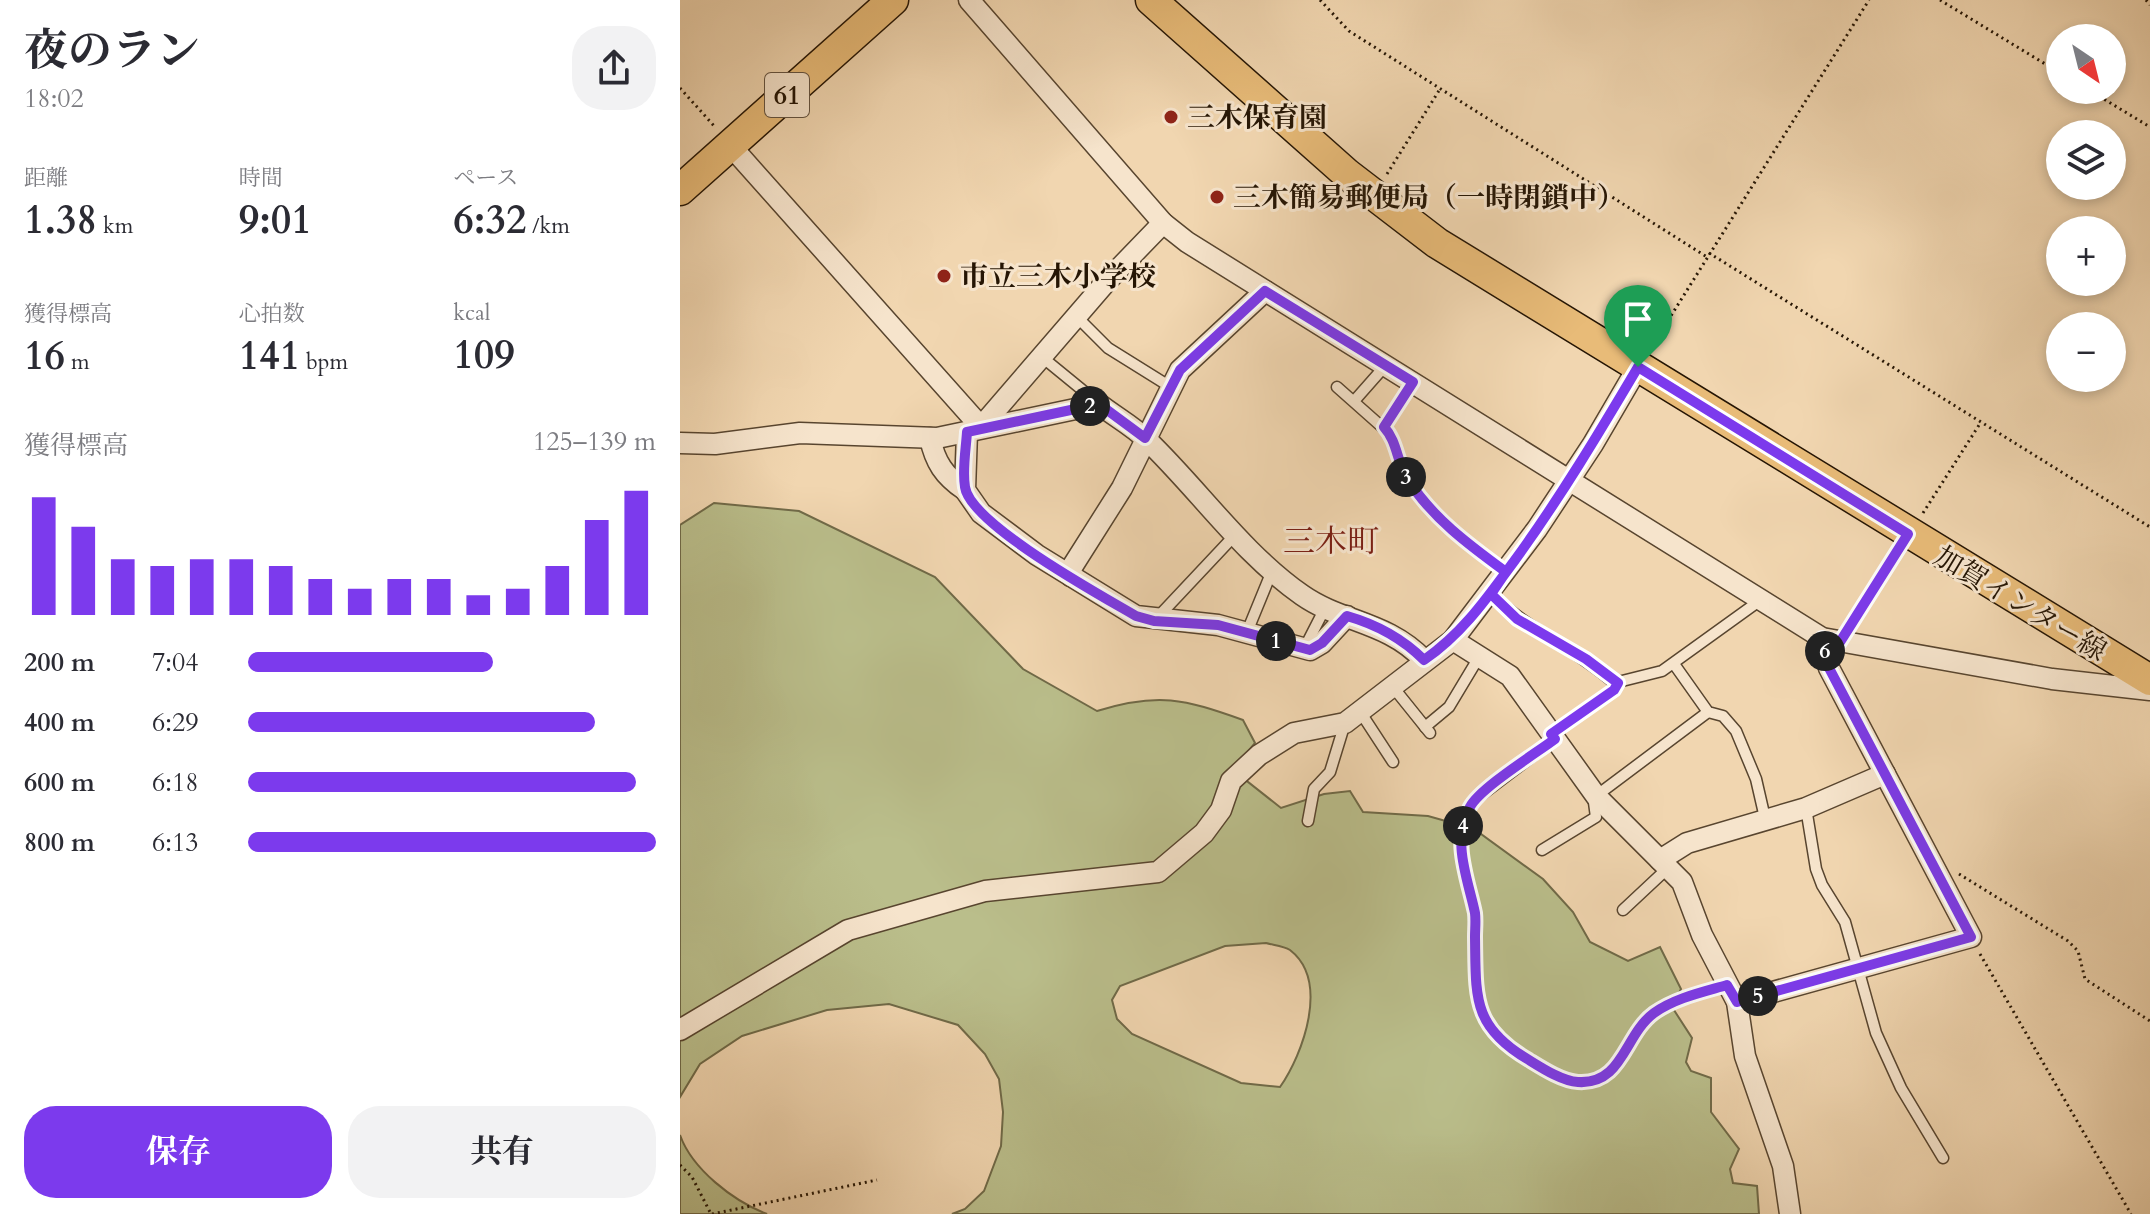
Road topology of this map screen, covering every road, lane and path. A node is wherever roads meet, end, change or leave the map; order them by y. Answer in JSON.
{"nodes":[{"id":1,"x":893,"y":0,"type":"edge"},
{"id":2,"x":969,"y":0,"type":"edge"},
{"id":3,"x":1151,"y":0,"type":"edge"},
{"id":4,"x":1320,"y":0,"type":"edge"},
{"id":5,"x":1869,"y":0,"type":"edge"},
{"id":6,"x":1940,"y":0,"type":"edge"},
{"id":7,"x":2146,"y":0,"type":"edge"},
{"id":8,"x":2150,"y":5,"type":"edge"},
{"id":9,"x":2046,"y":64,"type":"edge"},
{"id":10,"x":680,"y":88,"type":"edge"},
{"id":11,"x":1440,"y":89,"type":"junction"},
{"id":12,"x":2112,"y":104,"type":"edge"},
{"id":13,"x":2150,"y":127,"type":"edge"},
{"id":14,"x":730,"y":145,"type":"junction"},
{"id":15,"x":680,"y":190,"type":"edge"},
{"id":16,"x":1373,"y":196,"type":"junction"},
{"id":17,"x":1163,"y":223,"type":"junction"},
{"id":18,"x":1708,"y":255,"type":"junction"},
{"id":19,"x":1265,"y":291,"type":"junction"},
{"id":20,"x":1077,"y":317,"type":"junction"},
{"id":21,"x":1655,"y":341,"type":"dead end"},
{"id":22,"x":1042,"y":357,"type":"junction"},
{"id":23,"x":1386,"y":365,"type":"junction"},
{"id":24,"x":1638,"y":367,"type":"junction"},
{"id":25,"x":1413,"y":382,"type":"junction"},
{"id":26,"x":1169,"y":386,"type":"junction"},
{"id":27,"x":1337,"y":387,"type":"dead end"},
{"id":28,"x":1355,"y":400,"type":"junction"},
{"id":29,"x":1099,"y":404,"type":"junction"},
{"id":30,"x":1981,"y":422,"type":"junction"},
{"id":31,"x":1384,"y":427,"type":"junction"},
{"id":32,"x":974,"y":429,"type":"junction"},
{"id":33,"x":930,"y":438,"type":"junction"},
{"id":34,"x":1145,"y":438,"type":"junction"},
{"id":35,"x":680,"y":443,"type":"edge"},
{"id":36,"x":1569,"y":482,"type":"junction"},
{"id":37,"x":965,"y":490,"type":"junction"},
{"id":38,"x":2150,"y":527,"type":"edge"},
{"id":39,"x":1908,"y":534,"type":"junction"},
{"id":40,"x":1235,"y":535,"type":"junction"},
{"id":41,"x":1273,"y":570,"type":"junction"},
{"id":42,"x":1506,"y":572,"type":"junction"},
{"id":43,"x":1071,"y":576,"type":"junction"},
{"id":44,"x":1491,"y":594,"type":"junction"},
{"id":45,"x":1762,"y":599,"type":"junction"},
{"id":46,"x":1325,"y":608,"type":"junction"},
{"id":47,"x":1347,"y":616,"type":"junction"},
{"id":48,"x":1154,"y":621,"type":"junction"},
{"id":49,"x":1247,"y":632,"type":"junction"},
{"id":50,"x":1453,"y":640,"type":"junction"},
{"id":51,"x":1831,"y":640,"type":"junction"},
{"id":52,"x":1304,"y":649,"type":"junction"},
{"id":53,"x":1479,"y":657,"type":"junction"},
{"id":54,"x":1424,"y":660,"type":"junction"},
{"id":55,"x":1674,"y":664,"type":"junction"},
{"id":56,"x":2150,"y":680,"type":"edge"},
{"id":57,"x":1618,"y":683,"type":"junction"},
{"id":58,"x":1393,"y":687,"type":"junction"},
{"id":59,"x":2150,"y":690,"type":"edge"},
{"id":60,"x":1708,"y":712,"type":"junction"},
{"id":61,"x":1353,"y":718,"type":"junction"},
{"id":62,"x":1553,"y":737,"type":"junction"},
{"id":63,"x":1393,"y":762,"type":"dead end"},
{"id":64,"x":1885,"y":774,"type":"junction"},
{"id":65,"x":1595,"y":795,"type":"junction"},
{"id":66,"x":1476,"y":799,"type":"joint"},
{"id":67,"x":1806,"y":808,"type":"junction"},
{"id":68,"x":1765,"y":818,"type":"junction"},
{"id":69,"x":1308,"y":821,"type":"dead end"},
{"id":70,"x":1542,"y":850,"type":"dead end"},
{"id":71,"x":1664,"y":864,"type":"junction"},
{"id":72,"x":1936,"y":868,"type":"junction"},
{"id":73,"x":1623,"y":910,"type":"dead end"},
{"id":74,"x":1971,"y":937,"type":"junction"},
{"id":75,"x":1859,"y":970,"type":"junction"},
{"id":76,"x":1732,"y":993,"type":"junction"},
{"id":77,"x":2150,"y":1021,"type":"edge"},
{"id":78,"x":680,"y":1030,"type":"edge"},
{"id":79,"x":1943,"y":1158,"type":"dead end"},
{"id":80,"x":680,"y":1165,"type":"edge"},
{"id":81,"x":877,"y":1180,"type":"dead end"},
{"id":82,"x":712,"y":1214,"type":"edge"},
{"id":83,"x":1790,"y":1214,"type":"edge"},
{"id":84,"x":2131,"y":1214,"type":"edge"}],
"edges":[{"from":1,"to":14,"type":"main road","number":"61"},
{"from":2,"to":17,"type":"street"},
{"from":3,"to":16,"type":"main road","name":"加賀インター線"},
{"from":4,"to":11,"type":"path"},
{"from":5,"to":18,"type":"path"},
{"from":6,"to":9,"type":"path"},
{"from":7,"to":8,"type":"path"},
{"from":10,"to":14,"type":"path"},
{"from":11,"to":16,"type":"path"},
{"from":11,"to":18,"type":"path"},
{"from":12,"to":13,"type":"path"},
{"from":14,"to":15,"type":"main road","number":"61"},
{"from":14,"to":32,"type":"street"},
{"from":16,"to":24,"type":"main road","name":"加賀インター線"},
{"from":17,"to":19,"type":"street"},
{"from":17,"to":20,"type":"street"},
{"from":18,"to":21,"type":"path"},
{"from":18,"to":30,"type":"path"},
{"from":19,"to":23,"type":"street"},
{"from":19,"to":26,"type":"street"},
{"from":20,"to":22,"type":"street"},
{"from":20,"to":26,"type":"lane"},
{"from":22,"to":29,"type":"lane"},
{"from":22,"to":32,"type":"street"},
{"from":23,"to":25,"type":"street"},
{"from":23,"to":28,"type":"lane"},
{"from":24,"to":36,"type":"street"},
{"from":24,"to":39,"type":"main road","name":"加賀インター線"},
{"from":25,"to":31,"type":"lane"},
{"from":25,"to":36,"type":"street"},
{"from":26,"to":34,"type":"street"},
{"from":27,"to":28,"type":"lane"},
{"from":28,"to":31,"type":"lane"},
{"from":29,"to":32,"type":"street"},
{"from":29,"to":34,"type":"street"},
{"from":30,"to":38,"type":"path"},
{"from":30,"to":39,"type":"path"},
{"from":31,"to":42,"type":"lane"},
{"from":32,"to":33,"type":"street"},
{"from":32,"to":37,"type":"street"},
{"from":33,"to":35,"type":"street"},
{"from":33,"to":37,"type":"street"},
{"from":34,"to":40,"type":"street"},
{"from":34,"to":43,"type":"street"},
{"from":36,"to":42,"type":"street"},
{"from":36,"to":45,"type":"street"},
{"from":37,"to":43,"type":"street"},
{"from":39,"to":51,"type":"lane"},
{"from":39,"to":56,"type":"main road","name":"加賀インター線"},
{"from":40,"to":41,"type":"street"},
{"from":40,"to":48,"type":"lane"},
{"from":41,"to":46,"type":"street"},
{"from":41,"to":49,"type":"lane"},
{"from":42,"to":44,"type":"street"},
{"from":43,"to":48,"type":"street"},
{"from":44,"to":50,"type":"street"},
{"from":44,"to":57,"type":"lane"},
{"from":45,"to":51,"type":"street"},
{"from":45,"to":55,"type":"lane"},
{"from":46,"to":47,"type":"street"},
{"from":46,"to":52,"type":"lane"},
{"from":47,"to":52,"type":"street"},
{"from":47,"to":54,"type":"street"},
{"from":48,"to":49,"type":"street"},
{"from":49,"to":52,"type":"street"},
{"from":50,"to":53,"type":"street"},
{"from":50,"to":54,"type":"street"},
{"from":51,"to":59,"type":"street"},
{"from":51,"to":64,"type":"street"},
{"from":53,"to":58,"type":"lane"},
{"from":53,"to":62,"type":"street"},
{"from":54,"to":58,"type":"street"},
{"from":55,"to":57,"type":"lane"},
{"from":55,"to":60,"type":"lane"},
{"from":57,"to":62,"type":"lane"},
{"from":58,"to":61,"type":"street"},
{"from":60,"to":65,"type":"lane"},
{"from":60,"to":68,"type":"lane"},
{"from":61,"to":63,"type":"lane"},
{"from":61,"to":69,"type":"lane"},
{"from":61,"to":78,"type":"street"},
{"from":62,"to":65,"type":"street"},
{"from":62,"to":66,"type":"lane"},
{"from":64,"to":67,"type":"street"},
{"from":64,"to":72,"type":"street"},
{"from":65,"to":70,"type":"lane"},
{"from":65,"to":71,"type":"street"},
{"from":66,"to":76,"type":"path"},
{"from":67,"to":68,"type":"street"},
{"from":67,"to":75,"type":"lane"},
{"from":68,"to":71,"type":"street"},
{"from":71,"to":73,"type":"lane"},
{"from":71,"to":76,"type":"street"},
{"from":72,"to":74,"type":"street"},
{"from":72,"to":77,"type":"path"},
{"from":74,"to":75,"type":"street"},
{"from":74,"to":84,"type":"path"},
{"from":75,"to":76,"type":"street"},
{"from":75,"to":79,"type":"lane"},
{"from":76,"to":83,"type":"street"},
{"from":80,"to":82,"type":"path"},
{"from":81,"to":82,"type":"path"}]}
